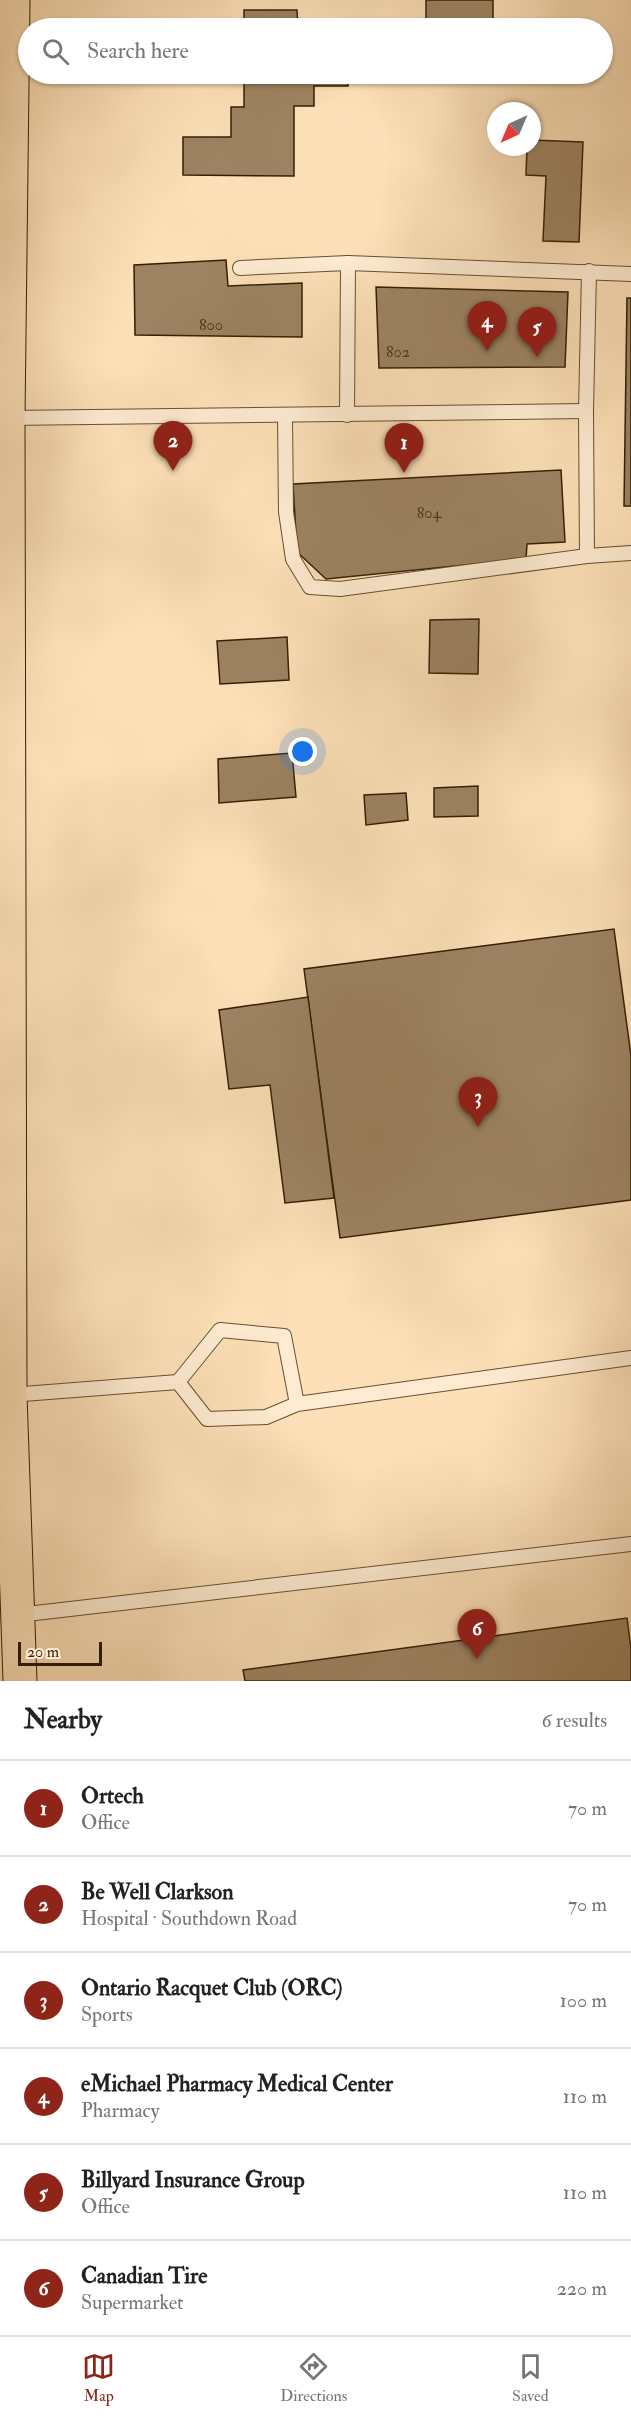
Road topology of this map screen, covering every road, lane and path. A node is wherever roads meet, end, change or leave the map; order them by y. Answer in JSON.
{"nodes":[{"id":1,"x":13,"y":0,"type":"edge"},
{"id":2,"x":348,"y":263,"type":"junction"},
{"id":3,"x":240,"y":268,"type":"dead end"},
{"id":4,"x":590,"y":271,"type":"junction"},
{"id":5,"x":631,"y":274,"type":"edge"},
{"id":6,"x":586,"y":411,"type":"junction"},
{"id":7,"x":347,"y":415,"type":"junction"},
{"id":8,"x":285,"y":416,"type":"junction"},
{"id":9,"x":8,"y":418,"type":"junction"},
{"id":10,"x":631,"y":553,"type":"edge"},
{"id":11,"x":587,"y":556,"type":"junction"},
{"id":12,"x":631,"y":1358,"type":"edge"},
{"id":13,"x":178,"y":1382,"type":"junction"},
{"id":14,"x":10,"y":1395,"type":"junction"},
{"id":15,"x":297,"y":1404,"type":"junction"},
{"id":16,"x":631,"y":1544,"type":"edge"},
{"id":17,"x":18,"y":1615,"type":"junction"},
{"id":18,"x":20,"y":1681,"type":"edge"}],
"edges":[{"from":1,"to":9,"type":"main road"},
{"from":2,"to":3,"type":"lane"},
{"from":2,"to":4,"type":"lane"},
{"from":2,"to":7,"type":"lane"},
{"from":4,"to":5,"type":"lane"},
{"from":4,"to":6,"type":"lane"},
{"from":6,"to":7,"type":"lane"},
{"from":6,"to":11,"type":"lane"},
{"from":7,"to":8,"type":"lane"},
{"from":8,"to":9,"type":"lane"},
{"from":8,"to":11,"type":"lane"},
{"from":9,"to":14,"type":"main road"},
{"from":10,"to":11,"type":"lane"},
{"from":12,"to":15,"type":"lane"},
{"from":13,"to":14,"type":"lane"},
{"from":13,"to":15,"type":"lane"},
{"from":13,"to":15,"type":"lane"},
{"from":14,"to":17,"type":"main road"},
{"from":16,"to":17,"type":"lane"},
{"from":17,"to":18,"type":"main road"}]}
